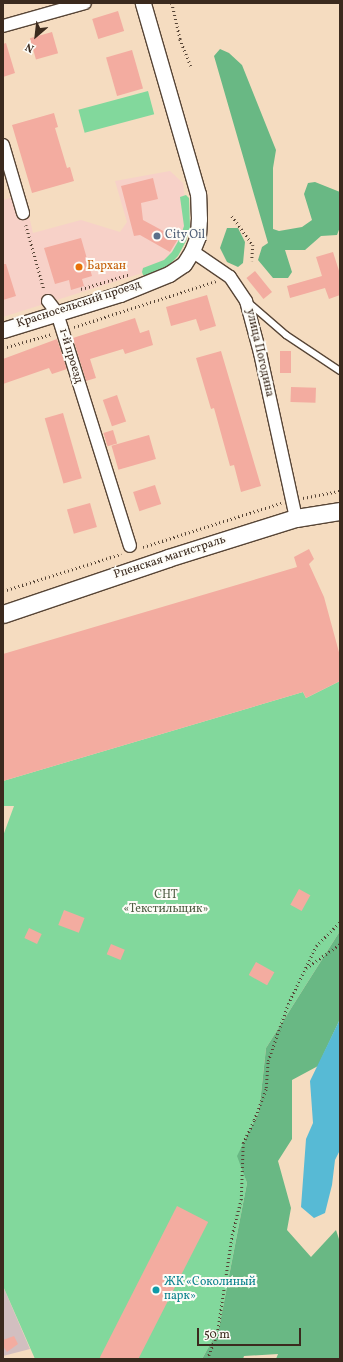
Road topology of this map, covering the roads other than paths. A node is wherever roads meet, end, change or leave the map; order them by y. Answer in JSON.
{"nodes":[{"id":1,"x":85,"y":3,"type":"edge"},
{"id":2,"x":143,"y":3,"type":"edge"},
{"id":3,"x":3,"y":26,"type":"edge"},
{"id":4,"x":3,"y":145,"type":"edge"},
{"id":5,"x":22,"y":213,"type":"road end"},
{"id":6,"x":192,"y":250,"type":"junction"},
{"id":7,"x":48,"y":301,"type":"road end"},
{"id":8,"x":246,"y":301,"type":"junction"},
{"id":9,"x":57,"y":314,"type":"junction"},
{"id":10,"x":3,"y":330,"type":"edge"},
{"id":11,"x":340,"y":371,"type":"edge"},
{"id":12,"x":340,"y":511,"type":"edge"},
{"id":13,"x":296,"y":518,"type":"junction"},
{"id":14,"x":131,"y":549,"type":"road end"},
{"id":15,"x":3,"y":614,"type":"edge"}],
"edges":[{"from":1,"to":3,"type":"street"},
{"from":2,"to":6,"type":"street"},
{"from":4,"to":5,"type":"street"},
{"from":6,"to":8,"type":"street","name":"улица Погодина"},
{"from":6,"to":9,"type":"street","name":"Красносельский проезд"},
{"from":7,"to":9,"type":"street","name":"1-й проезд"},
{"from":8,"to":11,"type":"lane"},
{"from":8,"to":13,"type":"street","name":"улица Погодина"},
{"from":9,"to":10,"type":"street","name":"Красносельский проезд"},
{"from":9,"to":14,"type":"street","name":"1-й проезд"},
{"from":12,"to":13,"type":"main road","name":"Рпенская магистраль"},
{"from":13,"to":15,"type":"main road","name":"Рпенская магистраль"}]}
